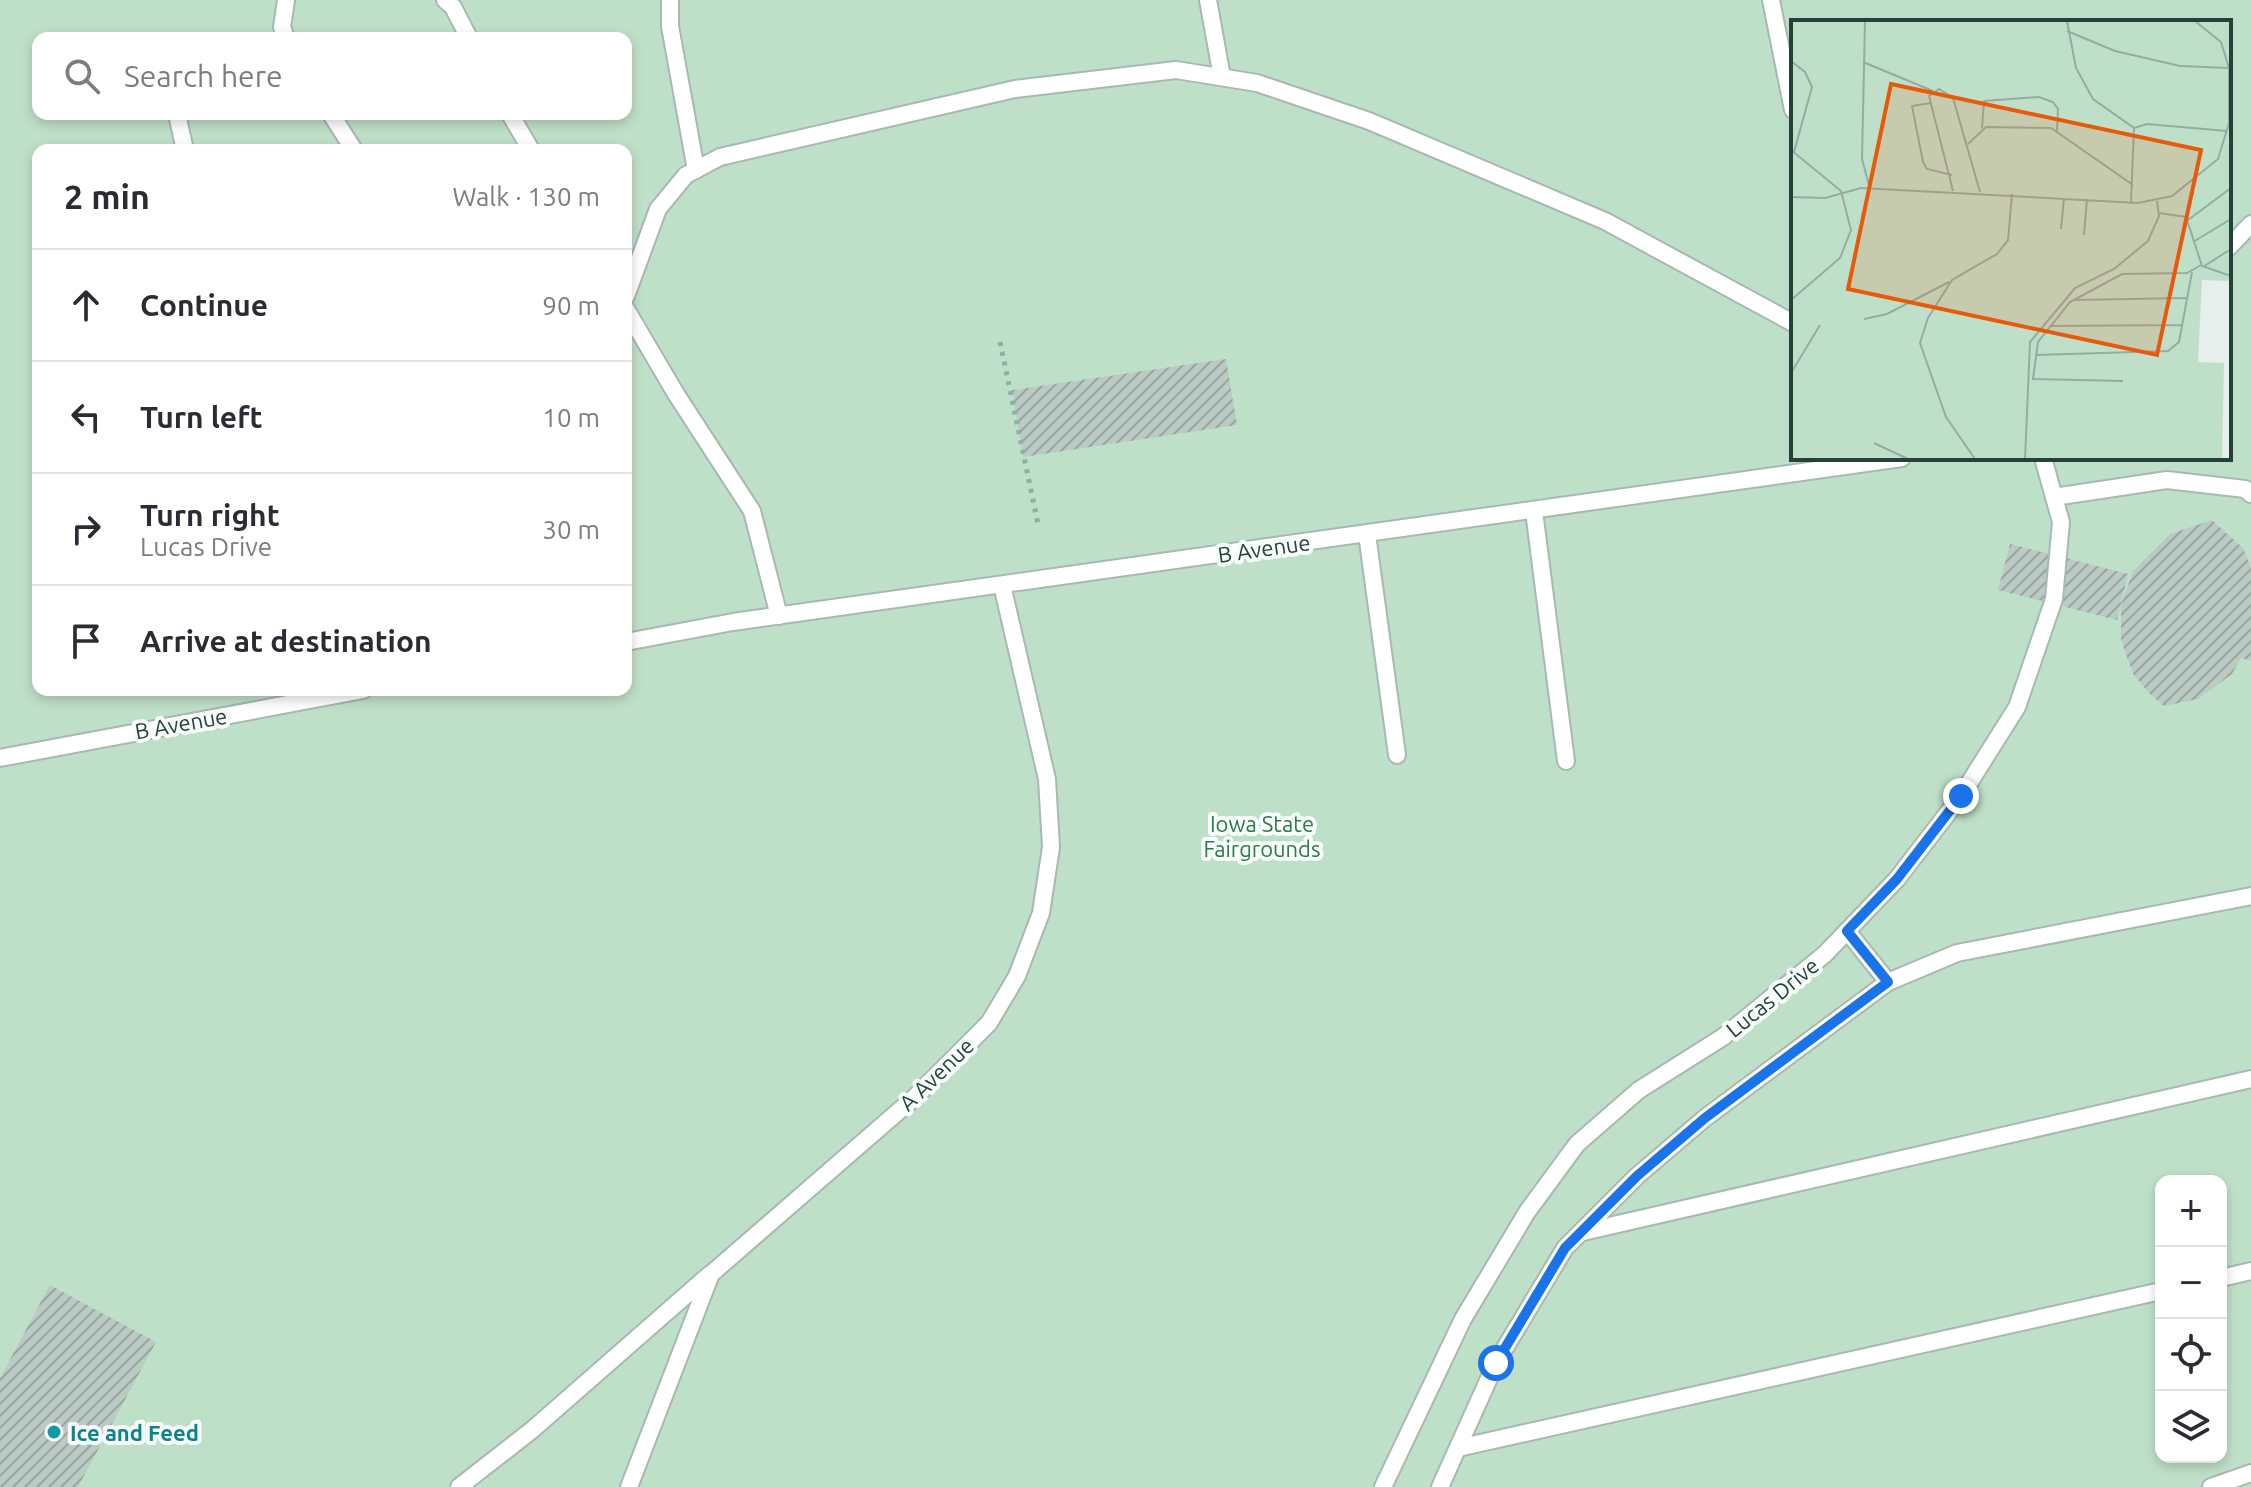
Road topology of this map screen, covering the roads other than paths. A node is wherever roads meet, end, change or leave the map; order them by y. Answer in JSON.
{"nodes":[{"id":1,"x":286,"y":0,"type":"edge"},
{"id":2,"x":445,"y":0,"type":"edge"},
{"id":3,"x":670,"y":0,"type":"edge"},
{"id":4,"x":1208,"y":0,"type":"edge"},
{"id":5,"x":1771,"y":0,"type":"edge"},
{"id":6,"x":284,"y":32,"type":"edge"},
{"id":7,"x":466,"y":32,"type":"edge"},
{"id":8,"x":1222,"y":77,"type":"junction"},
{"id":9,"x":1791,"y":100,"type":"edge"},
{"id":10,"x":178,"y":120,"type":"edge"},
{"id":11,"x":335,"y":120,"type":"edge"},
{"id":12,"x":514,"y":120,"type":"edge"},
{"id":13,"x":184,"y":144,"type":"edge"},
{"id":14,"x":350,"y":144,"type":"edge"},
{"id":15,"x":528,"y":144,"type":"edge"},
{"id":16,"x":696,"y":170,"type":"junction"},
{"id":17,"x":2251,"y":224,"type":"edge"},
{"id":18,"x":2231,"y":245,"type":"edge"},
{"id":19,"x":632,"y":280,"type":"edge"},
{"id":20,"x":632,"y":319,"type":"edge"},
{"id":21,"x":1791,"y":322,"type":"edge"},
{"id":22,"x":1878,"y":460,"type":"edge"},
{"id":23,"x":2044,"y":460,"type":"edge"},
{"id":24,"x":1843,"y":463,"type":"edge"},
{"id":25,"x":2251,"y":494,"type":"edge"},
{"id":26,"x":2054,"y":497,"type":"junction"},
{"id":27,"x":1534,"y":511,"type":"junction"},
{"id":28,"x":1367,"y":534,"type":"junction"},
{"id":29,"x":1002,"y":585,"type":"junction"},
{"id":30,"x":779,"y":616,"type":"junction"},
{"id":31,"x":632,"y":641,"type":"edge"},
{"id":32,"x":330,"y":696,"type":"edge"},
{"id":33,"x":2,"y":755,"type":"edge"},
{"id":34,"x":1397,"y":755,"type":"dead end"},
{"id":35,"x":1566,"y":761,"type":"dead end"},
{"id":36,"x":2251,"y":896,"type":"edge"},
{"id":37,"x":1847,"y":931,"type":"junction"},
{"id":38,"x":1888,"y":982,"type":"junction"},
{"id":39,"x":2251,"y":1079,"type":"edge"},
{"id":40,"x":1581,"y":1232,"type":"junction"},
{"id":41,"x":2251,"y":1271,"type":"edge"},
{"id":42,"x":711,"y":1274,"type":"junction"},
{"id":43,"x":2227,"y":1277,"type":"edge"},
{"id":44,"x":2155,"y":1292,"type":"edge"},
{"id":45,"x":1458,"y":1448,"type":"junction"},
{"id":46,"x":2251,"y":1473,"type":"edge"},
{"id":47,"x":459,"y":1487,"type":"edge"},
{"id":48,"x":629,"y":1487,"type":"edge"},
{"id":49,"x":1383,"y":1487,"type":"edge"},
{"id":50,"x":1440,"y":1487,"type":"edge"},
{"id":51,"x":2211,"y":1487,"type":"edge"}],
"edges":[{"from":1,"to":6,"type":"lane"},
{"from":2,"to":7,"type":"lane"},
{"from":3,"to":16,"type":"lane"},
{"from":4,"to":8,"type":"lane"},
{"from":5,"to":9,"type":"lane"},
{"from":8,"to":16,"type":"lane"},
{"from":8,"to":21,"type":"lane"},
{"from":10,"to":13,"type":"lane"},
{"from":11,"to":14,"type":"lane"},
{"from":12,"to":15,"type":"lane"},
{"from":16,"to":19,"type":"lane"},
{"from":17,"to":18,"type":"lane"},
{"from":20,"to":30,"type":"lane"},
{"from":22,"to":24,"type":"lane","name":"B Avenue"},
{"from":23,"to":26,"type":"lane","name":"Lucas Drive"},
{"from":24,"to":27,"type":"lane","name":"B Avenue"},
{"from":25,"to":26,"type":"lane"},
{"from":26,"to":37,"type":"lane","name":"Lucas Drive"},
{"from":27,"to":28,"type":"lane","name":"B Avenue"},
{"from":27,"to":35,"type":"lane"},
{"from":28,"to":29,"type":"lane","name":"B Avenue"},
{"from":28,"to":34,"type":"lane"},
{"from":29,"to":30,"type":"lane","name":"B Avenue"},
{"from":29,"to":42,"type":"lane","name":"A Avenue"},
{"from":30,"to":31,"type":"lane","name":"B Avenue"},
{"from":32,"to":33,"type":"lane","name":"B Avenue"},
{"from":36,"to":38,"type":"lane"},
{"from":37,"to":38,"type":"lane"},
{"from":37,"to":49,"type":"lane","name":"Lucas Drive"},
{"from":38,"to":40,"type":"lane"},
{"from":39,"to":40,"type":"lane"},
{"from":40,"to":45,"type":"lane"},
{"from":41,"to":43,"type":"lane"},
{"from":42,"to":47,"type":"lane"},
{"from":42,"to":48,"type":"lane","name":"A Avenue"},
{"from":44,"to":45,"type":"lane"},
{"from":45,"to":50,"type":"lane"},
{"from":46,"to":51,"type":"lane"}]}
